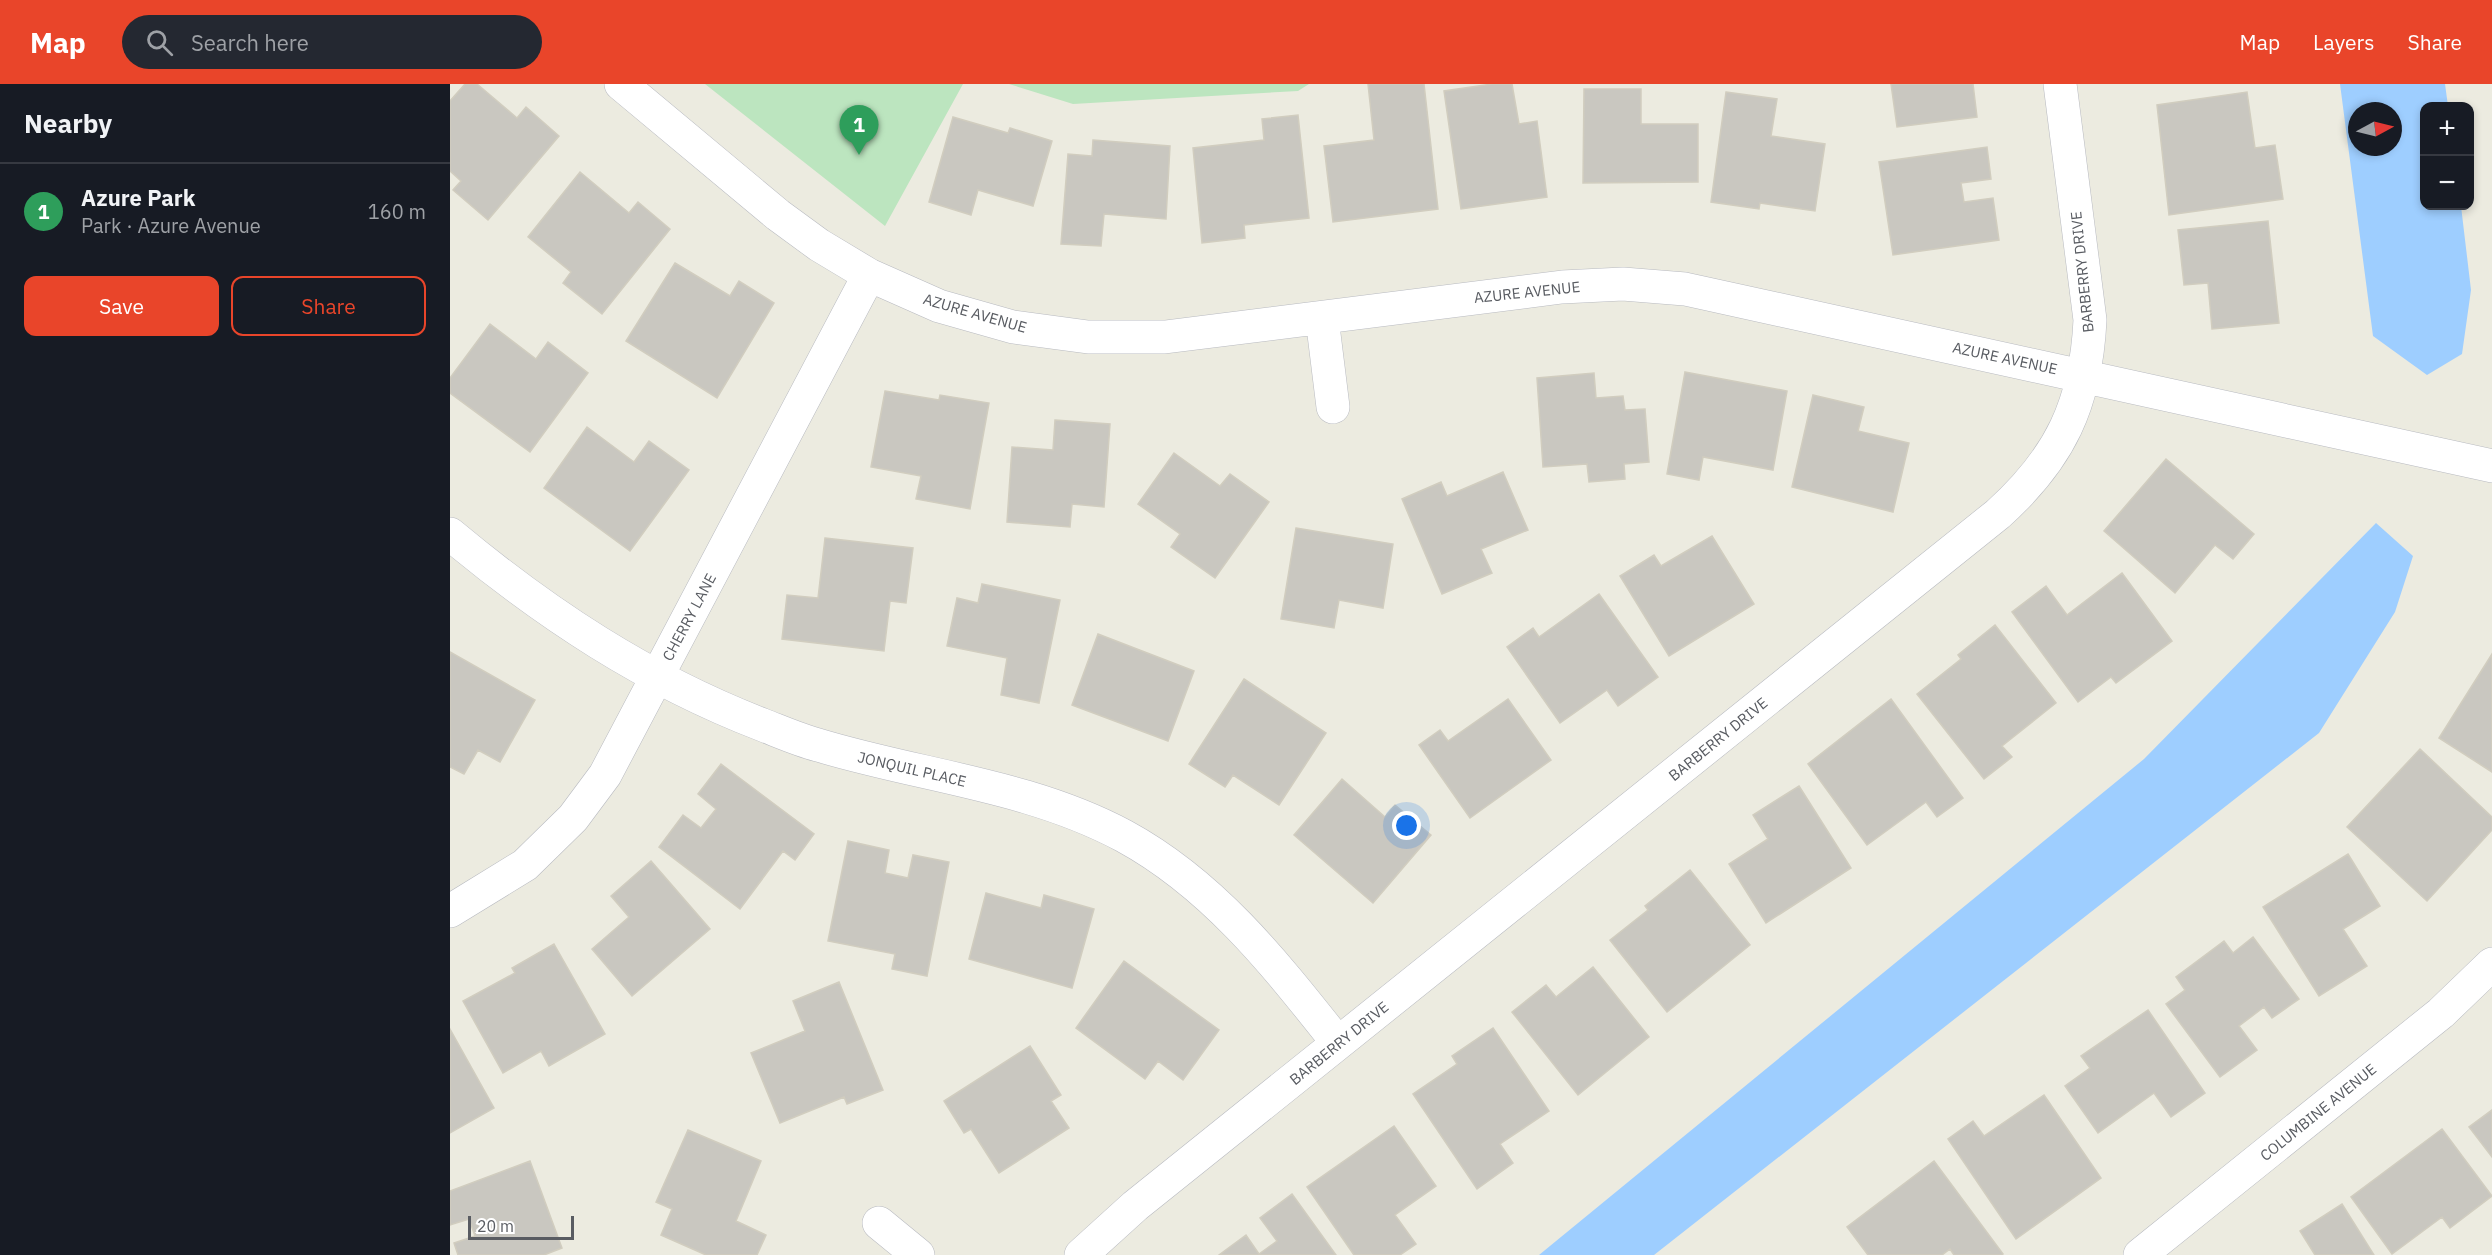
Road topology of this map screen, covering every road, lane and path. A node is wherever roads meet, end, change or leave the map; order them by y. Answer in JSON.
{"nodes":[{"id":1,"x":621,"y":84,"type":"edge"},
{"id":2,"x":2060,"y":84,"type":"edge"},
{"id":3,"x":868,"y":275,"type":"junction"},
{"id":4,"x":1322,"y":318,"type":"junction"},
{"id":5,"x":2084,"y":376,"type":"junction"},
{"id":6,"x":1333,"y":407,"type":"dead end"},
{"id":7,"x":2492,"y":466,"type":"edge"},
{"id":8,"x":450,"y":534,"type":"edge"},
{"id":9,"x":657,"y":677,"type":"junction"},
{"id":10,"x":450,"y":911,"type":"edge"},
{"id":11,"x":2492,"y":964,"type":"edge"},
{"id":12,"x":1338,"y":1043,"type":"junction"},
{"id":13,"x":879,"y":1223,"type":"dead end"},
{"id":14,"x":918,"y":1255,"type":"edge"},
{"id":15,"x":1081,"y":1255,"type":"edge"},
{"id":16,"x":2140,"y":1255,"type":"edge"}],
"edges":[{"from":1,"to":3,"type":"street","name":"AZURE AVENUE"},
{"from":2,"to":5,"type":"street","name":"BARBERRY DRIVE"},
{"from":3,"to":4,"type":"street","name":"AZURE AVENUE"},
{"from":3,"to":9,"type":"street","name":"CHERRY LANE"},
{"from":4,"to":5,"type":"street","name":"AZURE AVENUE"},
{"from":4,"to":6,"type":"street"},
{"from":5,"to":7,"type":"street","name":"AZURE AVENUE"},
{"from":5,"to":12,"type":"street","name":"BARBERRY DRIVE"},
{"from":8,"to":9,"type":"street","name":"JONQUIL PLACE"},
{"from":9,"to":10,"type":"street","name":"CHERRY LANE"},
{"from":9,"to":12,"type":"street","name":"JONQUIL PLACE"},
{"from":11,"to":16,"type":"street","name":"COLUMBINE AVENUE"},
{"from":12,"to":15,"type":"street","name":"BARBERRY DRIVE"},
{"from":13,"to":14,"type":"street"}]}
